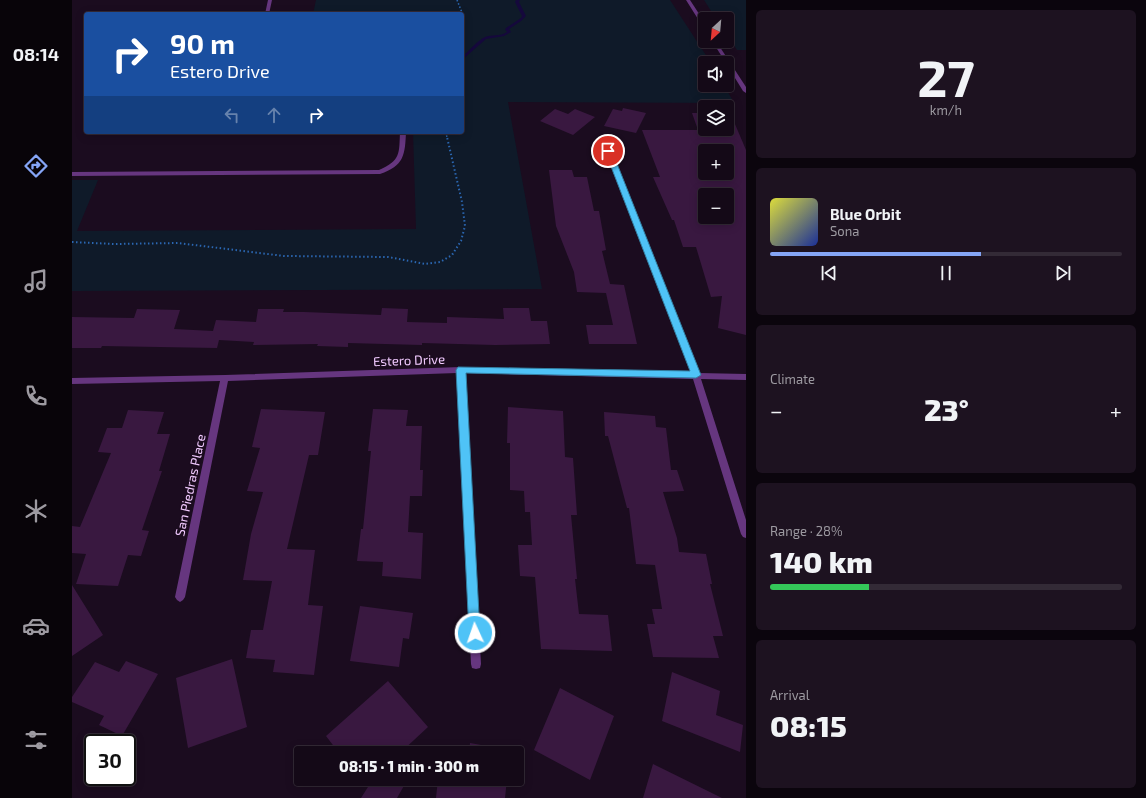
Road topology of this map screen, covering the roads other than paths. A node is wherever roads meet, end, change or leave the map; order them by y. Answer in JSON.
{"nodes":[{"id":1,"x":270,"y":0,"type":"edge"},
{"id":2,"x":688,"y":0,"type":"edge"},
{"id":3,"x":267,"y":12,"type":"edge"},
{"id":4,"x":698,"y":16,"type":"edge"},
{"id":5,"x":718,"y":48,"type":"edge"},
{"id":6,"x":746,"y":91,"type":"edge"},
{"id":7,"x":402,"y":134,"type":"edge"},
{"id":8,"x":608,"y":151,"type":"dead end"},
{"id":9,"x":72,"y":174,"type":"edge"},
{"id":10,"x":461,"y":370,"type":"junction"},
{"id":11,"x":696,"y":375,"type":"junction"},
{"id":12,"x":746,"y":377,"type":"edge"},
{"id":13,"x":225,"y":378,"type":"junction"},
{"id":14,"x":72,"y":381,"type":"edge"},
{"id":15,"x":746,"y":534,"type":"edge"},
{"id":16,"x":180,"y":597,"type":"dead end"},
{"id":17,"x":476,"y":664,"type":"dead end"}],
"edges":[{"from":1,"to":3,"type":"street"},
{"from":2,"to":4,"type":"street"},
{"from":5,"to":6,"type":"street"},
{"from":7,"to":9,"type":"street"},
{"from":8,"to":11,"type":"street"},
{"from":10,"to":11,"type":"street","name":"Estero Drive"},
{"from":10,"to":13,"type":"street","name":"Estero Drive"},
{"from":10,"to":17,"type":"street"},
{"from":11,"to":12,"type":"street","name":"Estero Drive"},
{"from":11,"to":15,"type":"street"},
{"from":13,"to":14,"type":"street","name":"Estero Drive"},
{"from":13,"to":16,"type":"street","name":"San Piedras Place"}]}
